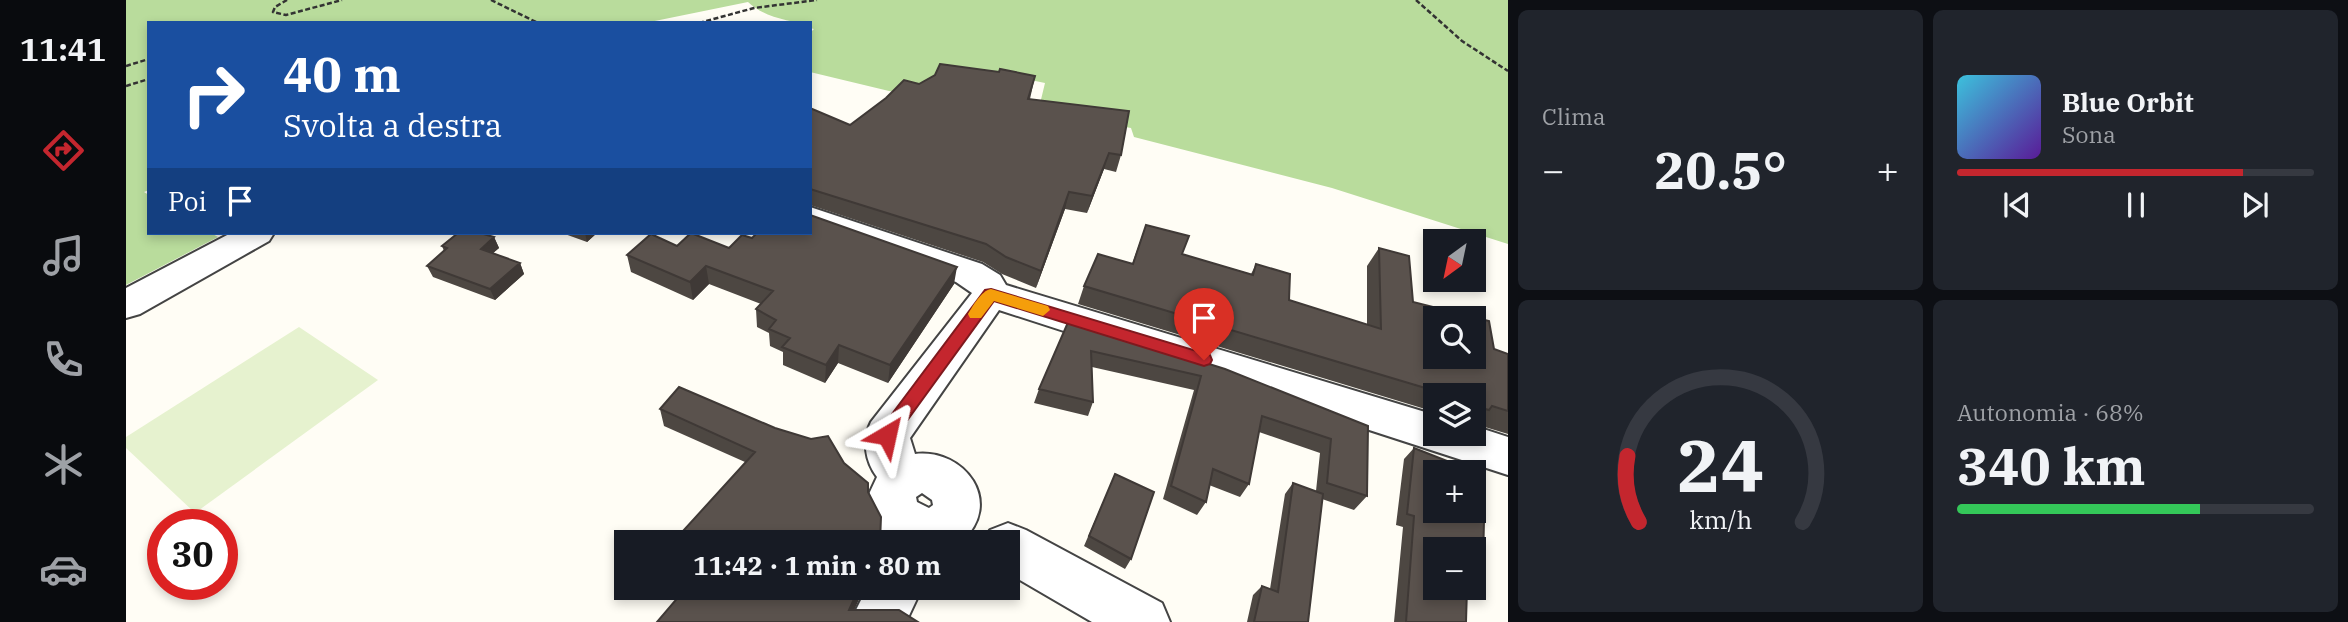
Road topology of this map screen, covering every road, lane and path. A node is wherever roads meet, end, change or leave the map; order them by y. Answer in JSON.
{"nodes":[{"id":1,"x":287,"y":0,"type":"edge"},
{"id":2,"x":342,"y":0,"type":"edge"},
{"id":3,"x":491,"y":0,"type":"edge"},
{"id":4,"x":817,"y":0,"type":"edge"},
{"id":5,"x":1416,"y":0,"type":"edge"},
{"id":6,"x":534,"y":21,"type":"edge"},
{"id":7,"x":706,"y":21,"type":"edge"},
{"id":8,"x":147,"y":60,"type":"edge"},
{"id":9,"x":126,"y":66,"type":"edge"},
{"id":10,"x":1508,"y":71,"type":"edge"},
{"id":11,"x":147,"y":80,"type":"edge"},
{"id":12,"x":127,"y":85,"type":"edge"},
{"id":13,"x":812,"y":218,"type":"edge"},
{"id":14,"x":253,"y":235,"type":"edge"},
{"id":15,"x":991,"y":294,"type":"junction"},
{"id":16,"x":126,"y":304,"type":"edge"},
{"id":17,"x":1423,"y":429,"type":"edge"},
{"id":18,"x":1477,"y":446,"type":"edge"},
{"id":19,"x":1508,"y":456,"type":"edge"},
{"id":20,"x":932,"y":530,"type":"edge"},
{"id":21,"x":1020,"y":553,"type":"edge"},
{"id":22,"x":889,"y":600,"type":"edge"},
{"id":23,"x":877,"y":622,"type":"edge"},
{"id":24,"x":1143,"y":622,"type":"edge"}],
"edges":[{"from":1,"to":2,"type":"path"},
{"from":3,"to":6,"type":"path"},
{"from":4,"to":7,"type":"path"},
{"from":5,"to":10,"type":"path"},
{"from":8,"to":9,"type":"path"},
{"from":11,"to":12,"type":"path"},
{"from":13,"to":15,"type":"street"},
{"from":14,"to":16,"type":"street"},
{"from":15,"to":17,"type":"street"},
{"from":15,"to":20,"type":"street"},
{"from":18,"to":19,"type":"street"},
{"from":21,"to":24,"type":"street"},
{"from":22,"to":23,"type":"street"}]}
